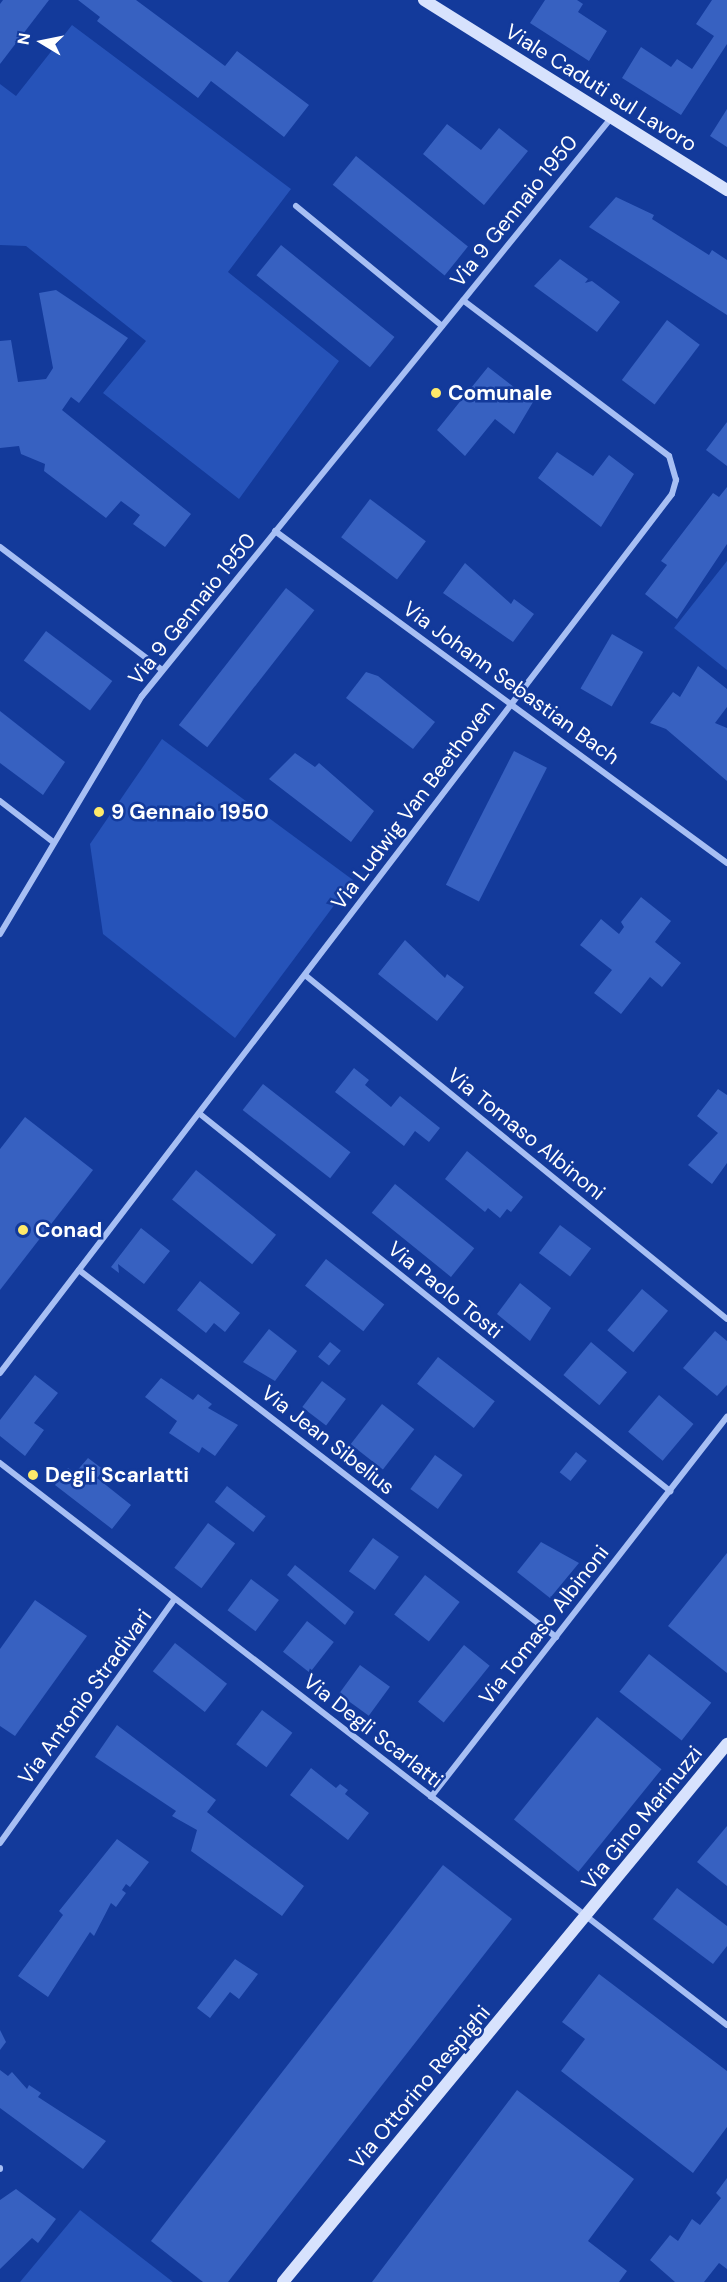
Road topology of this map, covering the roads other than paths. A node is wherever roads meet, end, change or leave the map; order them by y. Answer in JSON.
{"nodes":[{"id":1,"x":424,"y":0,"type":"edge"},
{"id":2,"x":612,"y":117,"type":"junction"},
{"id":3,"x":727,"y":190,"type":"edge"},
{"id":4,"x":296,"y":206,"type":"dead end"},
{"id":5,"x":462,"y":300,"type":"junction"},
{"id":6,"x":442,"y":326,"type":"junction"},
{"id":7,"x":275,"y":531,"type":"junction"},
{"id":8,"x":0,"y":547,"type":"edge"},
{"id":9,"x":162,"y":670,"type":"junction"},
{"id":10,"x":510,"y":704,"type":"junction"},
{"id":11,"x":0,"y":801,"type":"edge"},
{"id":12,"x":53,"y":842,"type":"junction"},
{"id":13,"x":727,"y":863,"type":"edge"},
{"id":14,"x":0,"y":934,"type":"edge"},
{"id":15,"x":305,"y":975,"type":"junction"},
{"id":16,"x":200,"y":1114,"type":"junction"},
{"id":17,"x":79,"y":1270,"type":"junction"},
{"id":18,"x":727,"y":1318,"type":"edge"},
{"id":19,"x":0,"y":1373,"type":"edge"},
{"id":20,"x":727,"y":1417,"type":"edge"},
{"id":21,"x":0,"y":1463,"type":"edge"},
{"id":22,"x":670,"y":1491,"type":"junction"},
{"id":23,"x":176,"y":1599,"type":"junction"},
{"id":24,"x":556,"y":1637,"type":"junction"},
{"id":25,"x":727,"y":1744,"type":"edge"},
{"id":26,"x":431,"y":1797,"type":"junction"},
{"id":27,"x":0,"y":1843,"type":"edge"},
{"id":28,"x":586,"y":1917,"type":"junction"},
{"id":29,"x":727,"y":2025,"type":"edge"},
{"id":30,"x":283,"y":2282,"type":"edge"}],
"edges":[{"from":1,"to":2,"type":"street","name":"Viale Caduti sul Lavoro"},
{"from":2,"to":3,"type":"street","name":"Viale Caduti sul Lavoro"},
{"from":2,"to":5,"type":"street","name":"Via 9 Gennaio 1950"},
{"from":4,"to":6,"type":"street"},
{"from":5,"to":6,"type":"street","name":"Via 9 Gennaio 1950"},
{"from":5,"to":10,"type":"street","name":"Via Ludwig Van Beethoven"},
{"from":6,"to":7,"type":"street","name":"Via 9 Gennaio 1950"},
{"from":7,"to":9,"type":"street","name":"Via 9 Gennaio 1950"},
{"from":7,"to":10,"type":"street","name":"Via Johann Sebastian Bach"},
{"from":8,"to":9,"type":"street"},
{"from":9,"to":12,"type":"street","name":"Via 9 Gennaio 1950"},
{"from":10,"to":13,"type":"street","name":"Via Johann Sebastian Bach"},
{"from":10,"to":15,"type":"street","name":"Via Ludwig Van Beethoven"},
{"from":11,"to":12,"type":"street"},
{"from":12,"to":14,"type":"street","name":"Via 9 Gennaio 1950"},
{"from":15,"to":16,"type":"street","name":"Via Ludwig Van Beethoven"},
{"from":15,"to":18,"type":"street","name":"Via Tomaso Albinoni"},
{"from":16,"to":17,"type":"street","name":"Via Ludwig Van Beethoven"},
{"from":16,"to":22,"type":"street","name":"Via Paolo Tosti"},
{"from":17,"to":19,"type":"street","name":"Via Ludwig Van Beethoven"},
{"from":17,"to":24,"type":"street","name":"Via Jean Sibelius"},
{"from":20,"to":22,"type":"street","name":"Via Tomaso Albinoni"},
{"from":21,"to":23,"type":"street","name":"Via Degli Scarlatti"},
{"from":22,"to":24,"type":"street","name":"Via Tomaso Albinoni"},
{"from":23,"to":26,"type":"street","name":"Via Degli Scarlatti"},
{"from":23,"to":27,"type":"street","name":"Via Antonio Stradivari"},
{"from":24,"to":26,"type":"street","name":"Via Tomaso Albinoni"},
{"from":25,"to":28,"type":"street","name":"Via Gino Marinuzzi"},
{"from":26,"to":28,"type":"street","name":"Via Degli Scarlatti"},
{"from":28,"to":29,"type":"street","name":"Via Degli Scarlatti"},
{"from":28,"to":30,"type":"street","name":"Via Ottorino Respighi"}]}
